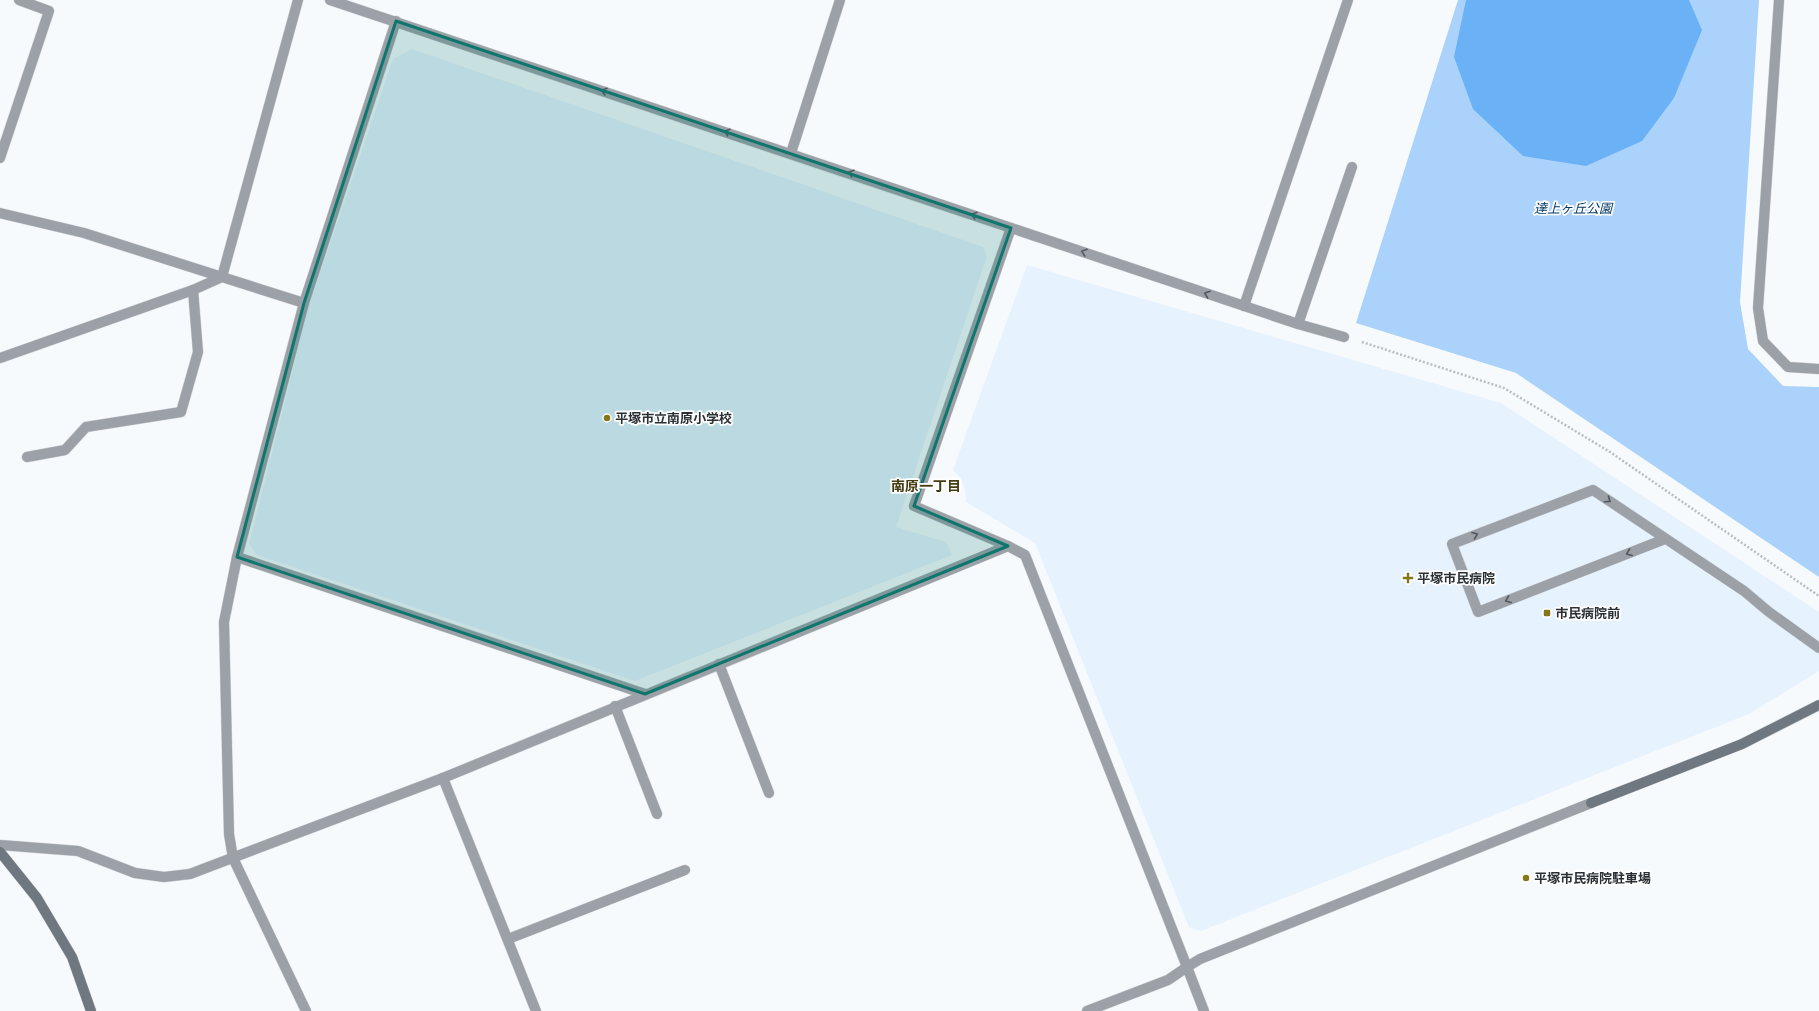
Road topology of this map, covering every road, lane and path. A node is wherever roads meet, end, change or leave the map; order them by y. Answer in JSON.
{"nodes":[{"id":1,"x":19,"y":0,"type":"edge"},
{"id":2,"x":298,"y":0,"type":"edge"},
{"id":3,"x":330,"y":0,"type":"edge"},
{"id":4,"x":840,"y":0,"type":"edge"},
{"id":5,"x":1348,"y":0,"type":"edge"},
{"id":6,"x":1779,"y":0,"type":"edge"},
{"id":7,"x":396,"y":21,"type":"junction"},
{"id":8,"x":791,"y":153,"type":"junction"},
{"id":9,"x":0,"y":158,"type":"edge"},
{"id":10,"x":1352,"y":167,"type":"dead end"},
{"id":11,"x":0,"y":213,"type":"edge"},
{"id":12,"x":1011,"y":228,"type":"junction"},
{"id":13,"x":222,"y":277,"type":"junction"},
{"id":14,"x":193,"y":290,"type":"junction"},
{"id":15,"x":304,"y":303,"type":"junction"},
{"id":16,"x":1244,"y":306,"type":"junction"},
{"id":17,"x":1298,"y":324,"type":"junction"},
{"id":18,"x":1344,"y":337,"type":"joint"},
{"id":19,"x":0,"y":358,"type":"edge"},
{"id":20,"x":1819,"y":369,"type":"edge"},
{"id":21,"x":27,"y":457,"type":"dead end"},
{"id":22,"x":1665,"y":539,"type":"junction"},
{"id":23,"x":1008,"y":546,"type":"junction"},
{"id":24,"x":237,"y":558,"type":"junction"},
{"id":25,"x":1819,"y":596,"type":"edge"},
{"id":26,"x":1819,"y":648,"type":"edge"},
{"id":27,"x":718,"y":664,"type":"junction"},
{"id":28,"x":644,"y":694,"type":"junction"},
{"id":29,"x":1819,"y":705,"type":"edge"},
{"id":30,"x":616,"y":706,"type":"junction"},
{"id":31,"x":443,"y":778,"type":"junction"},
{"id":32,"x":769,"y":793,"type":"dead end"},
{"id":33,"x":657,"y":814,"type":"dead end"},
{"id":34,"x":0,"y":845,"type":"edge"},
{"id":35,"x":0,"y":852,"type":"edge"},
{"id":36,"x":233,"y":858,"type":"junction"},
{"id":37,"x":685,"y":870,"type":"dead end"},
{"id":38,"x":508,"y":939,"type":"junction"},
{"id":39,"x":1187,"y":967,"type":"junction"},
{"id":40,"x":91,"y":1011,"type":"edge"},
{"id":41,"x":306,"y":1011,"type":"edge"},
{"id":42,"x":536,"y":1011,"type":"edge"},
{"id":43,"x":1087,"y":1011,"type":"edge"},
{"id":44,"x":1204,"y":1011,"type":"edge"}],
"edges":[{"from":1,"to":9,"type":"street"},
{"from":2,"to":13,"type":"street"},
{"from":3,"to":7,"type":"street"},
{"from":4,"to":8,"type":"street"},
{"from":5,"to":16,"type":"street"},
{"from":6,"to":20,"type":"street"},
{"from":8,"to":7,"type":"street","one_way":true},
{"from":7,"to":15,"type":"street"},
{"from":12,"to":8,"type":"street","one_way":true},
{"from":10,"to":17,"type":"street"},
{"from":11,"to":13,"type":"street"},
{"from":16,"to":12,"type":"street","one_way":true},
{"from":12,"to":23,"type":"street"},
{"from":13,"to":14,"type":"street"},
{"from":13,"to":15,"type":"street"},
{"from":14,"to":19,"type":"street"},
{"from":14,"to":21,"type":"street"},
{"from":15,"to":24,"type":"street"},
{"from":16,"to":17,"type":"street"},
{"from":17,"to":18,"type":"street"},
{"from":18,"to":25,"type":"path"},
{"from":22,"to":22,"type":"street","one_way":true},
{"from":22,"to":26,"type":"street"},
{"from":23,"to":27,"type":"street"},
{"from":23,"to":39,"type":"street"},
{"from":24,"to":28,"type":"street"},
{"from":24,"to":36,"type":"street"},
{"from":27,"to":28,"type":"street"},
{"from":27,"to":32,"type":"street"},
{"from":28,"to":30,"type":"street"},
{"from":29,"to":39,"type":"street"},
{"from":30,"to":31,"type":"street"},
{"from":30,"to":33,"type":"street"},
{"from":31,"to":36,"type":"street"},
{"from":31,"to":38,"type":"street"},
{"from":34,"to":36,"type":"street"},
{"from":35,"to":40,"type":"street"},
{"from":36,"to":41,"type":"street"},
{"from":37,"to":38,"type":"street"},
{"from":38,"to":42,"type":"street"},
{"from":39,"to":43,"type":"street"},
{"from":39,"to":44,"type":"street"}]}
